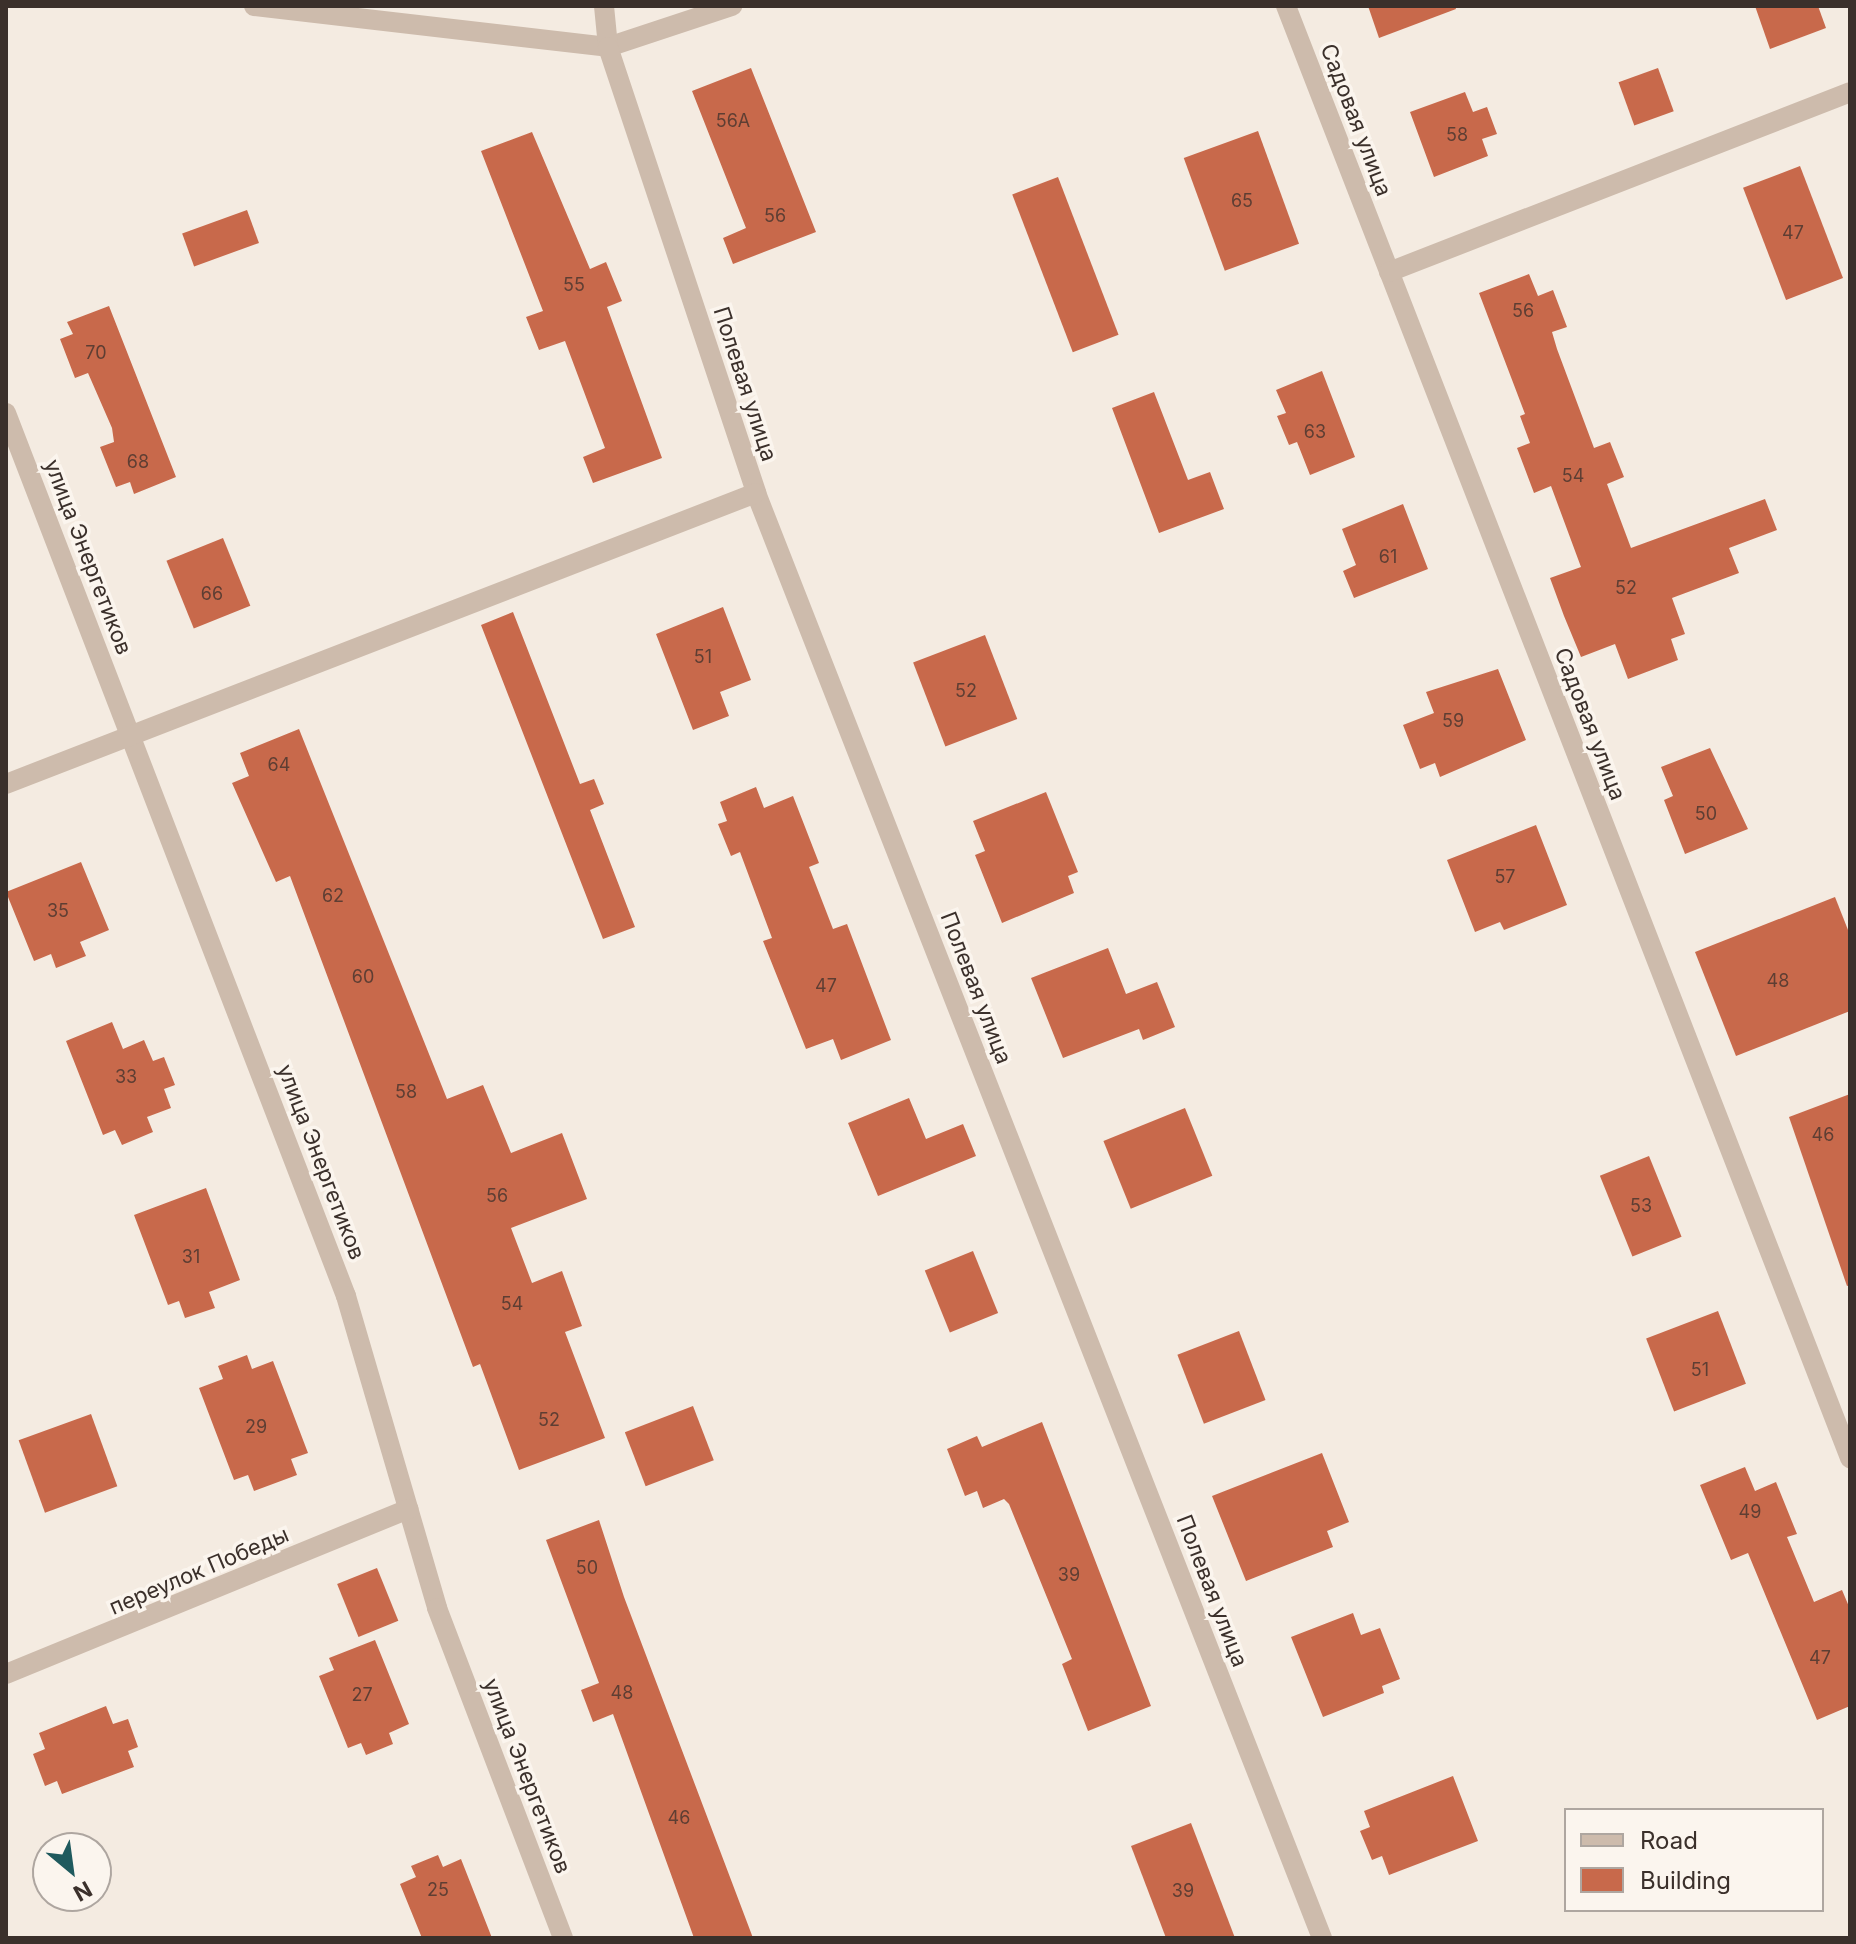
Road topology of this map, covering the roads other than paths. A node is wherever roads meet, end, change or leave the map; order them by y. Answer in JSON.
{"nodes":[{"id":1,"x":254,"y":6,"type":"edge"},
{"id":2,"x":604,"y":6,"type":"edge"},
{"id":3,"x":732,"y":6,"type":"edge"},
{"id":4,"x":1286,"y":6,"type":"edge"},
{"id":5,"x":608,"y":47,"type":"junction"},
{"id":6,"x":1850,"y":92,"type":"edge"},
{"id":7,"x":1389,"y":272,"type":"junction"},
{"id":8,"x":6,"y":413,"type":"edge"},
{"id":9,"x":756,"y":493,"type":"junction"},
{"id":10,"x":132,"y":738,"type":"junction"},
{"id":11,"x":6,"y":784,"type":"edge"},
{"id":12,"x":1850,"y":1458,"type":"edge"},
{"id":13,"x":409,"y":1509,"type":"junction"},
{"id":14,"x":6,"y":1674,"type":"edge"},
{"id":15,"x":563,"y":1938,"type":"edge"},
{"id":16,"x":1322,"y":1938,"type":"edge"}],
"edges":[{"from":1,"to":5,"type":"street"},
{"from":2,"to":5,"type":"street","name":"Полевая улица"},
{"from":3,"to":5,"type":"street"},
{"from":4,"to":7,"type":"street","name":"Садовая улица"},
{"from":5,"to":9,"type":"street","name":"Полевая улица"},
{"from":6,"to":7,"type":"street"},
{"from":7,"to":12,"type":"street","name":"Садовая улица"},
{"from":8,"to":10,"type":"street","name":"улица Энергетиков"},
{"from":9,"to":10,"type":"street"},
{"from":9,"to":16,"type":"street","name":"Полевая улица"},
{"from":10,"to":11,"type":"street"},
{"from":10,"to":13,"type":"street","name":"улица Энергетиков"},
{"from":13,"to":14,"type":"street","name":"переулок Победы"},
{"from":13,"to":15,"type":"street","name":"улица Энергетиков"}]}
